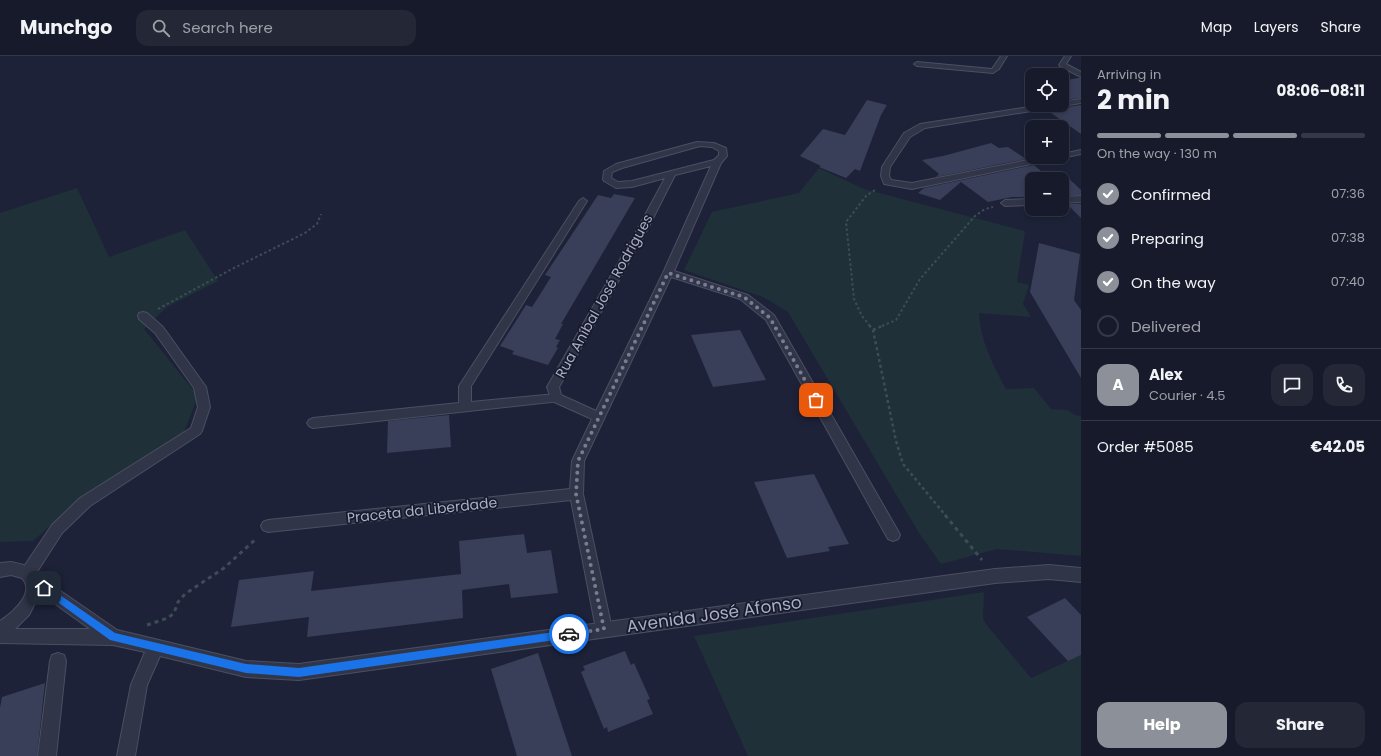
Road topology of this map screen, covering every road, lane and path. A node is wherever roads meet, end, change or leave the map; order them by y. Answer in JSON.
{"nodes":[{"id":1,"x":1004,"y":56,"type":"edge"},
{"id":2,"x":1068,"y":56,"type":"edge"},
{"id":3,"x":917,"y":64,"type":"dead end"},
{"id":4,"x":1081,"y":75,"type":"edge"},
{"id":5,"x":1081,"y":101,"type":"edge"},
{"id":6,"x":1069,"y":103,"type":"edge"},
{"id":7,"x":1025,"y":110,"type":"edge"},
{"id":8,"x":1081,"y":152,"type":"edge"},
{"id":9,"x":1069,"y":155,"type":"edge"},
{"id":10,"x":717,"y":162,"type":"junction"},
{"id":11,"x":1025,"y":163,"type":"edge"},
{"id":12,"x":670,"y":174,"type":"junction"},
{"id":13,"x":888,"y":182,"type":"junction"},
{"id":14,"x":1081,"y":199,"type":"edge"},
{"id":15,"x":1069,"y":200,"type":"edge"},
{"id":16,"x":583,"y":202,"type":"dead end"},
{"id":17,"x":1025,"y":202,"type":"edge"},
{"id":18,"x":1005,"y":203,"type":"joint"},
{"id":19,"x":321,"y":214,"type":"dead end"},
{"id":20,"x":668,"y":273,"type":"junction"},
{"id":21,"x":143,"y":316,"type":"joint"},
{"id":22,"x":874,"y":330,"type":"junction"},
{"id":23,"x":556,"y":398,"type":"junction"},
{"id":24,"x":464,"y":407,"type":"junction"},
{"id":25,"x":599,"y":417,"type":"junction"},
{"id":26,"x":313,"y":423,"type":"dead end"},
{"id":27,"x":576,"y":494,"type":"junction"},
{"id":28,"x":268,"y":526,"type":"joint"},
{"id":29,"x":893,"y":535,"type":"dead end"},
{"id":30,"x":0,"y":570,"type":"edge"},
{"id":31,"x":30,"y":576,"type":"junction"},
{"id":32,"x":995,"y":576,"type":"junction"},
{"id":33,"x":1081,"y":576,"type":"edge"},
{"id":34,"x":604,"y":629,"type":"junction"},
{"id":35,"x":0,"y":630,"type":"edge"},
{"id":36,"x":0,"y":636,"type":"edge"},
{"id":37,"x":113,"y":637,"type":"junction"},
{"id":38,"x":156,"y":648,"type":"junction"},
{"id":39,"x":58,"y":661,"type":"dead end"},
{"id":40,"x":47,"y":756,"type":"edge"},
{"id":41,"x":126,"y":756,"type":"edge"}],
"edges":[{"from":1,"to":3,"type":"street"},
{"from":2,"to":4,"type":"street"},
{"from":5,"to":6,"type":"street"},
{"from":7,"to":13,"type":"street"},
{"from":8,"to":9,"type":"street"},
{"from":10,"to":12,"type":"street"},
{"from":10,"to":12,"type":"street"},
{"from":10,"to":20,"type":"street"},
{"from":11,"to":13,"type":"street"},
{"from":12,"to":23,"type":"street","name":"Rua Aníbal José Rodrigues"},
{"from":13,"to":22,"type":"path"},
{"from":14,"to":15,"type":"street"},
{"from":16,"to":24,"type":"street"},
{"from":17,"to":18,"type":"street"},
{"from":18,"to":22,"type":"path"},
{"from":19,"to":21,"type":"path"},
{"from":20,"to":25,"type":"street"},
{"from":20,"to":29,"type":"street"},
{"from":21,"to":31,"type":"street"},
{"from":22,"to":32,"type":"path"},
{"from":23,"to":24,"type":"street"},
{"from":23,"to":25,"type":"street","name":"Rua Aníbal José Rodrigues"},
{"from":24,"to":26,"type":"street"},
{"from":25,"to":27,"type":"street"},
{"from":27,"to":28,"type":"street","name":"Praceta da Liberdade"},
{"from":27,"to":34,"type":"street"},
{"from":28,"to":37,"type":"path"},
{"from":30,"to":31,"type":"street"},
{"from":31,"to":35,"type":"street"},
{"from":31,"to":37,"type":"street","name":"Avenida José Afonso"},
{"from":32,"to":33,"type":"street","name":"Avenida José Afonso"},
{"from":32,"to":34,"type":"street","name":"Avenida José Afonso"},
{"from":34,"to":38,"type":"street","name":"Avenida José Afonso"},
{"from":36,"to":37,"type":"street","name":"Avenida José Afonso"},
{"from":37,"to":38,"type":"street","name":"Avenida José Afonso"},
{"from":38,"to":41,"type":"street"},
{"from":39,"to":40,"type":"street"}]}
